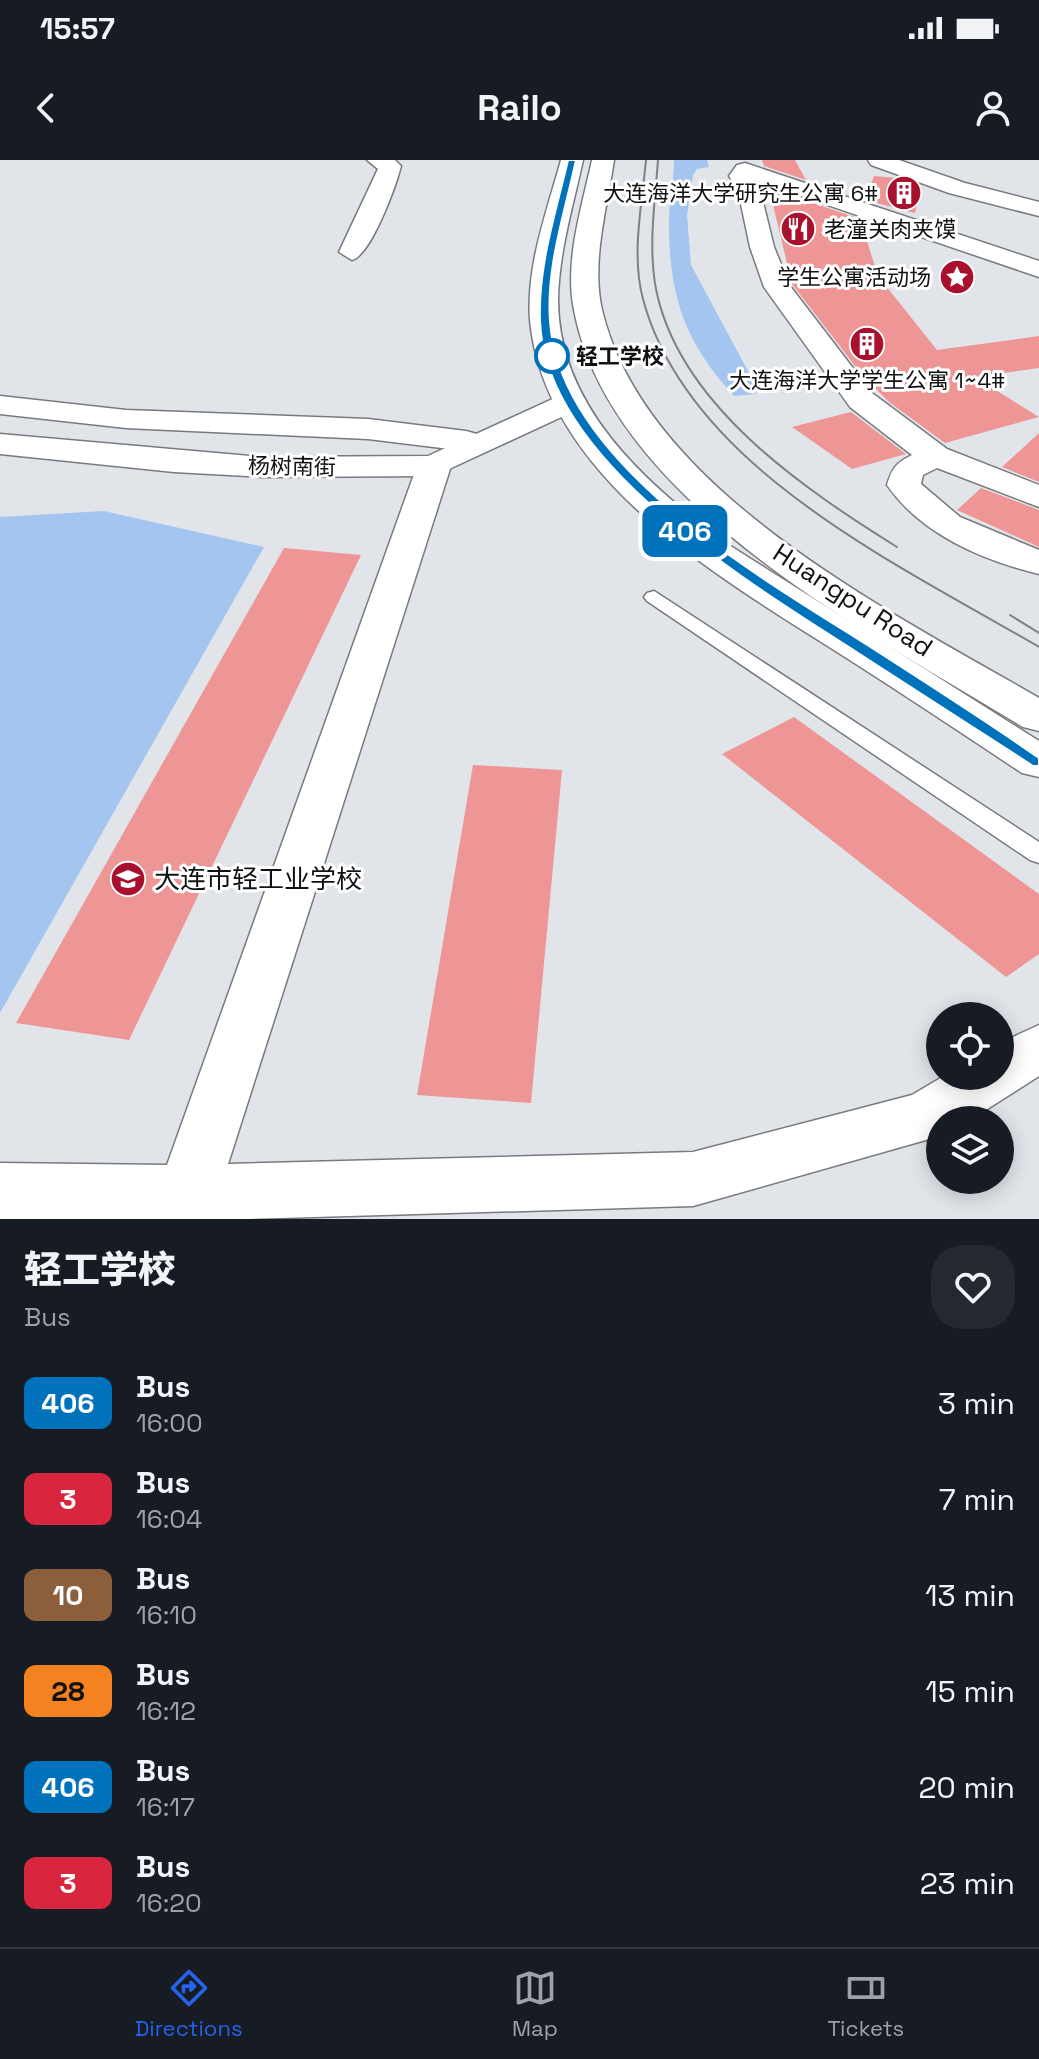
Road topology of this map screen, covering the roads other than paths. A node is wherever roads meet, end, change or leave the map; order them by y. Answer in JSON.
{"nodes":[{"id":1,"x":378,"y":160,"type":"edge"},
{"id":2,"x":572,"y":160,"type":"edge"},
{"id":3,"x":603,"y":160,"type":"edge"},
{"id":4,"x":879,"y":160,"type":"edge"},
{"id":5,"x":742,"y":165,"type":"edge"},
{"id":6,"x":1039,"y":209,"type":"edge"},
{"id":7,"x":352,"y":252,"type":"dead end"},
{"id":8,"x":1039,"y":269,"type":"edge"},
{"id":9,"x":570,"y":401,"type":"junction"},
{"id":10,"x":0,"y":405,"type":"edge"},
{"id":11,"x":0,"y":444,"type":"edge"},
{"id":12,"x":450,"y":454,"type":"junction"},
{"id":13,"x":935,"y":456,"type":"junction"},
{"id":14,"x":1039,"y":497,"type":"edge"},
{"id":15,"x":1039,"y":563,"type":"edge"},
{"id":16,"x":654,"y":597,"type":"dead end"},
{"id":17,"x":1039,"y":717,"type":"edge"},
{"id":18,"x":1039,"y":762,"type":"edge"},
{"id":19,"x":1039,"y":854,"type":"edge"},
{"id":20,"x":1039,"y":1048,"type":"edge"},
{"id":21,"x":1014,"y":1063,"type":"edge"},
{"id":22,"x":970,"y":1090,"type":"edge"},
{"id":23,"x":0,"y":1191,"type":"edge"},
{"id":24,"x":183,"y":1206,"type":"edge"}],
"edges":[{"from":1,"to":7,"type":"street"},
{"from":2,"to":9,"type":"main road","name":"Huangpu Road"},
{"from":3,"to":17,"type":"main road","name":"Huangpu Road"},
{"from":4,"to":6,"type":"street"},
{"from":5,"to":8,"type":"street"},
{"from":5,"to":13,"type":"street"},
{"from":9,"to":12,"type":"main road","name":"杨树南街"},
{"from":9,"to":18,"type":"main road","name":"Huangpu Road"},
{"from":10,"to":12,"type":"street"},
{"from":11,"to":12,"type":"main road","name":"杨树南街"},
{"from":12,"to":24,"type":"street"},
{"from":13,"to":14,"type":"street"},
{"from":13,"to":15,"type":"street"},
{"from":16,"to":19,"type":"lane"},
{"from":20,"to":21,"type":"street"},
{"from":22,"to":24,"type":"street"},
{"from":23,"to":24,"type":"street"}]}
